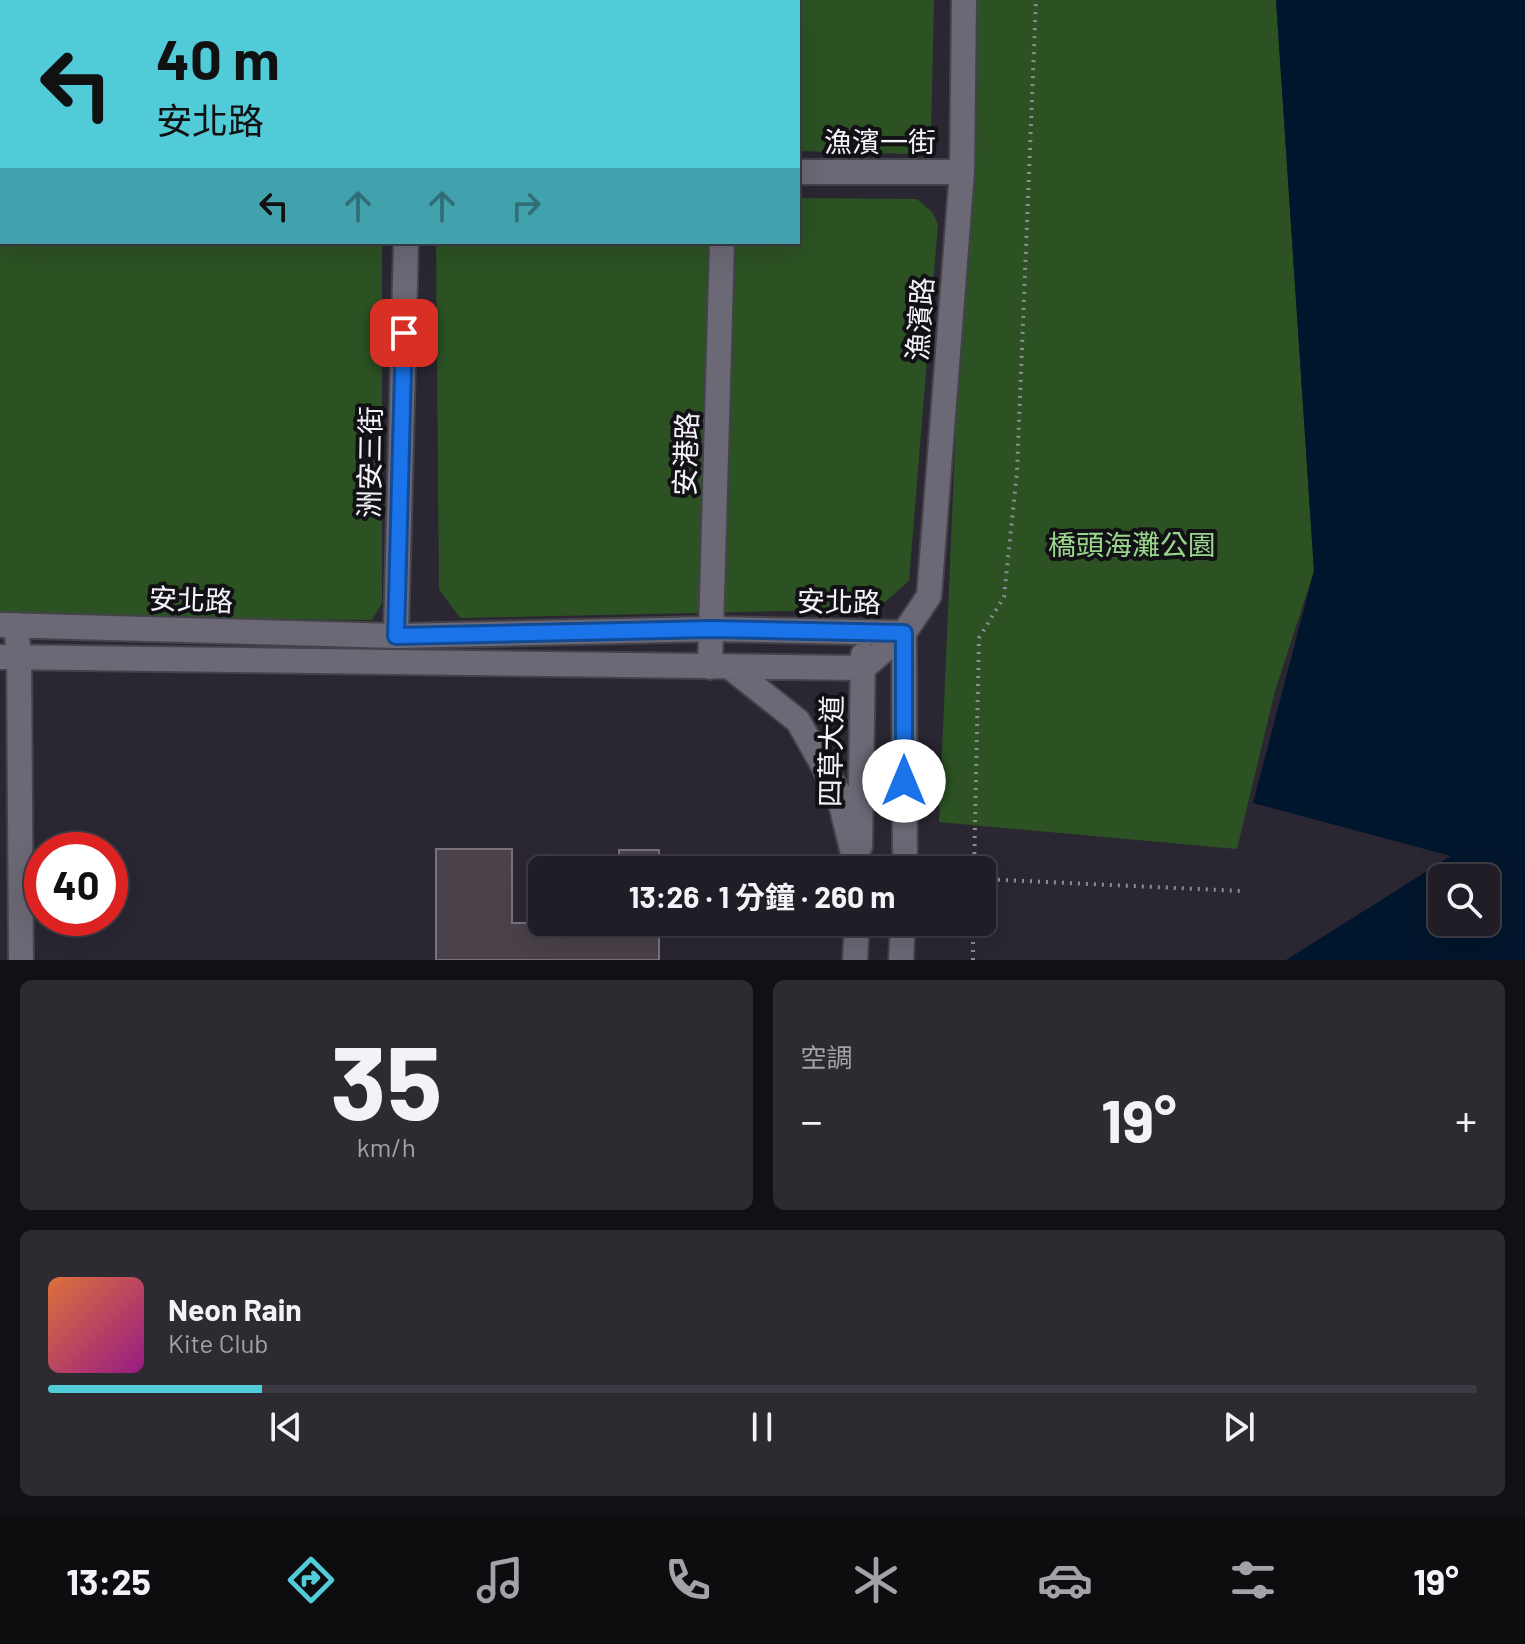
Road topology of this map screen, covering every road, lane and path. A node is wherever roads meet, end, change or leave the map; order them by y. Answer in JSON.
{"nodes":[{"id":1,"x":964,"y":0,"type":"edge"},
{"id":2,"x":1036,"y":0,"type":"edge"},
{"id":3,"x":800,"y":172,"type":"edge"},
{"id":4,"x":962,"y":172,"type":"junction"},
{"id":5,"x":406,"y":244,"type":"edge"},
{"id":6,"x":722,"y":244,"type":"edge"},
{"id":7,"x":8,"y":625,"type":"edge"},
{"id":8,"x":711,"y":629,"type":"junction"},
{"id":9,"x":863,"y":633,"type":"junction"},
{"id":10,"x":904,"y":633,"type":"junction"},
{"id":11,"x":396,"y":636,"type":"junction"},
{"id":12,"x":9,"y":658,"type":"edge"},
{"id":13,"x":720,"y":667,"type":"junction"},
{"id":14,"x":863,"y":668,"type":"junction"},
{"id":15,"x":854,"y":856,"type":"edge"},
{"id":16,"x":858,"y":856,"type":"edge"},
{"id":17,"x":905,"y":856,"type":"edge"},
{"id":18,"x":974,"y":856,"type":"edge"},
{"id":19,"x":996,"y":880,"type":"edge"},
{"id":20,"x":1241,"y":891,"type":"dead end"},
{"id":21,"x":856,"y":936,"type":"edge"},
{"id":22,"x":902,"y":936,"type":"edge"},
{"id":23,"x":973,"y":936,"type":"edge"},
{"id":24,"x":21,"y":960,"type":"edge"},
{"id":25,"x":855,"y":960,"type":"edge"},
{"id":26,"x":901,"y":960,"type":"edge"},
{"id":27,"x":973,"y":960,"type":"edge"}],
"edges":[{"from":1,"to":4,"type":"street","name":"漁濱路"},
{"from":2,"to":18,"type":"path"},
{"from":3,"to":4,"type":"street","name":"漁濱一街"},
{"from":4,"to":10,"type":"street","name":"漁濱路"},
{"from":5,"to":11,"type":"street","name":"洲安三街"},
{"from":6,"to":8,"type":"street","name":"安港路"},
{"from":7,"to":11,"type":"street","name":"安北路"},
{"from":7,"to":12,"type":"street"},
{"from":8,"to":9,"type":"street","name":"安北路"},
{"from":8,"to":11,"type":"street","name":"安北路"},
{"from":8,"to":13,"type":"street","name":"安港路"},
{"from":9,"to":10,"type":"street","name":"安北路"},
{"from":9,"to":14,"type":"street","name":"四草大道"},
{"from":10,"to":14,"type":"street","name":"安北路"},
{"from":10,"to":17,"type":"street"},
{"from":12,"to":13,"type":"street"},
{"from":12,"to":24,"type":"street"},
{"from":13,"to":14,"type":"street"},
{"from":13,"to":15,"type":"street"},
{"from":14,"to":16,"type":"street","name":"四草大道"},
{"from":19,"to":20,"type":"path"},
{"from":21,"to":25,"type":"street"},
{"from":22,"to":26,"type":"street"},
{"from":23,"to":27,"type":"path"}]}
